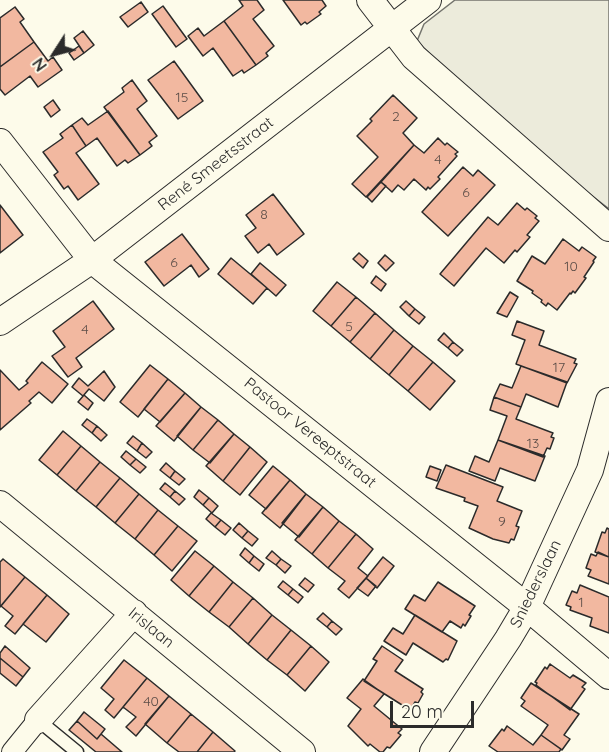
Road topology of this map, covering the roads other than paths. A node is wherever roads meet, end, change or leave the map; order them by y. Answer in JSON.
{"nodes":[{"id":1,"x":370,"y":0,"type":"edge"},
{"id":2,"x":428,"y":0,"type":"edge"},
{"id":3,"x":391,"y":28,"type":"junction"},
{"id":4,"x":0,"y":142,"type":"edge"},
{"id":5,"x":609,"y":228,"type":"edge"},
{"id":6,"x":92,"y":260,"type":"junction"},
{"id":7,"x":0,"y":322,"type":"edge"},
{"id":8,"x":609,"y":401,"type":"edge"},
{"id":9,"x":0,"y":504,"type":"edge"},
{"id":10,"x":527,"y":607,"type":"junction"},
{"id":11,"x":134,"y":613,"type":"junction"},
{"id":12,"x":609,"y":676,"type":"edge"},
{"id":13,"x":38,"y":720,"type":"junction"},
{"id":14,"x":12,"y":752,"type":"edge"},
{"id":15,"x":76,"y":752,"type":"edge"},
{"id":16,"x":302,"y":752,"type":"edge"},
{"id":17,"x":433,"y":752,"type":"edge"}],
"edges":[{"from":1,"to":3,"type":"street"},
{"from":2,"to":3,"type":"street","name":"René Smeetsstraat"},
{"from":3,"to":5,"type":"street"},
{"from":3,"to":6,"type":"street","name":"René Smeetsstraat"},
{"from":4,"to":6,"type":"street","name":"Pastoor Vereeptstraat"},
{"from":6,"to":7,"type":"street","name":"René Smeetsstraat"},
{"from":6,"to":10,"type":"street","name":"Pastoor Vereeptstraat"},
{"from":8,"to":10,"type":"street","name":"Sniederslaan"},
{"from":9,"to":11,"type":"street","name":"Irislaan"},
{"from":10,"to":12,"type":"street","name":"Pastoor Vereeptstraat"},
{"from":10,"to":17,"type":"street","name":"Sniederslaan"},
{"from":11,"to":13,"type":"street"},
{"from":11,"to":16,"type":"street","name":"Irislaan"},
{"from":13,"to":14,"type":"street"},
{"from":13,"to":15,"type":"lane"}]}
